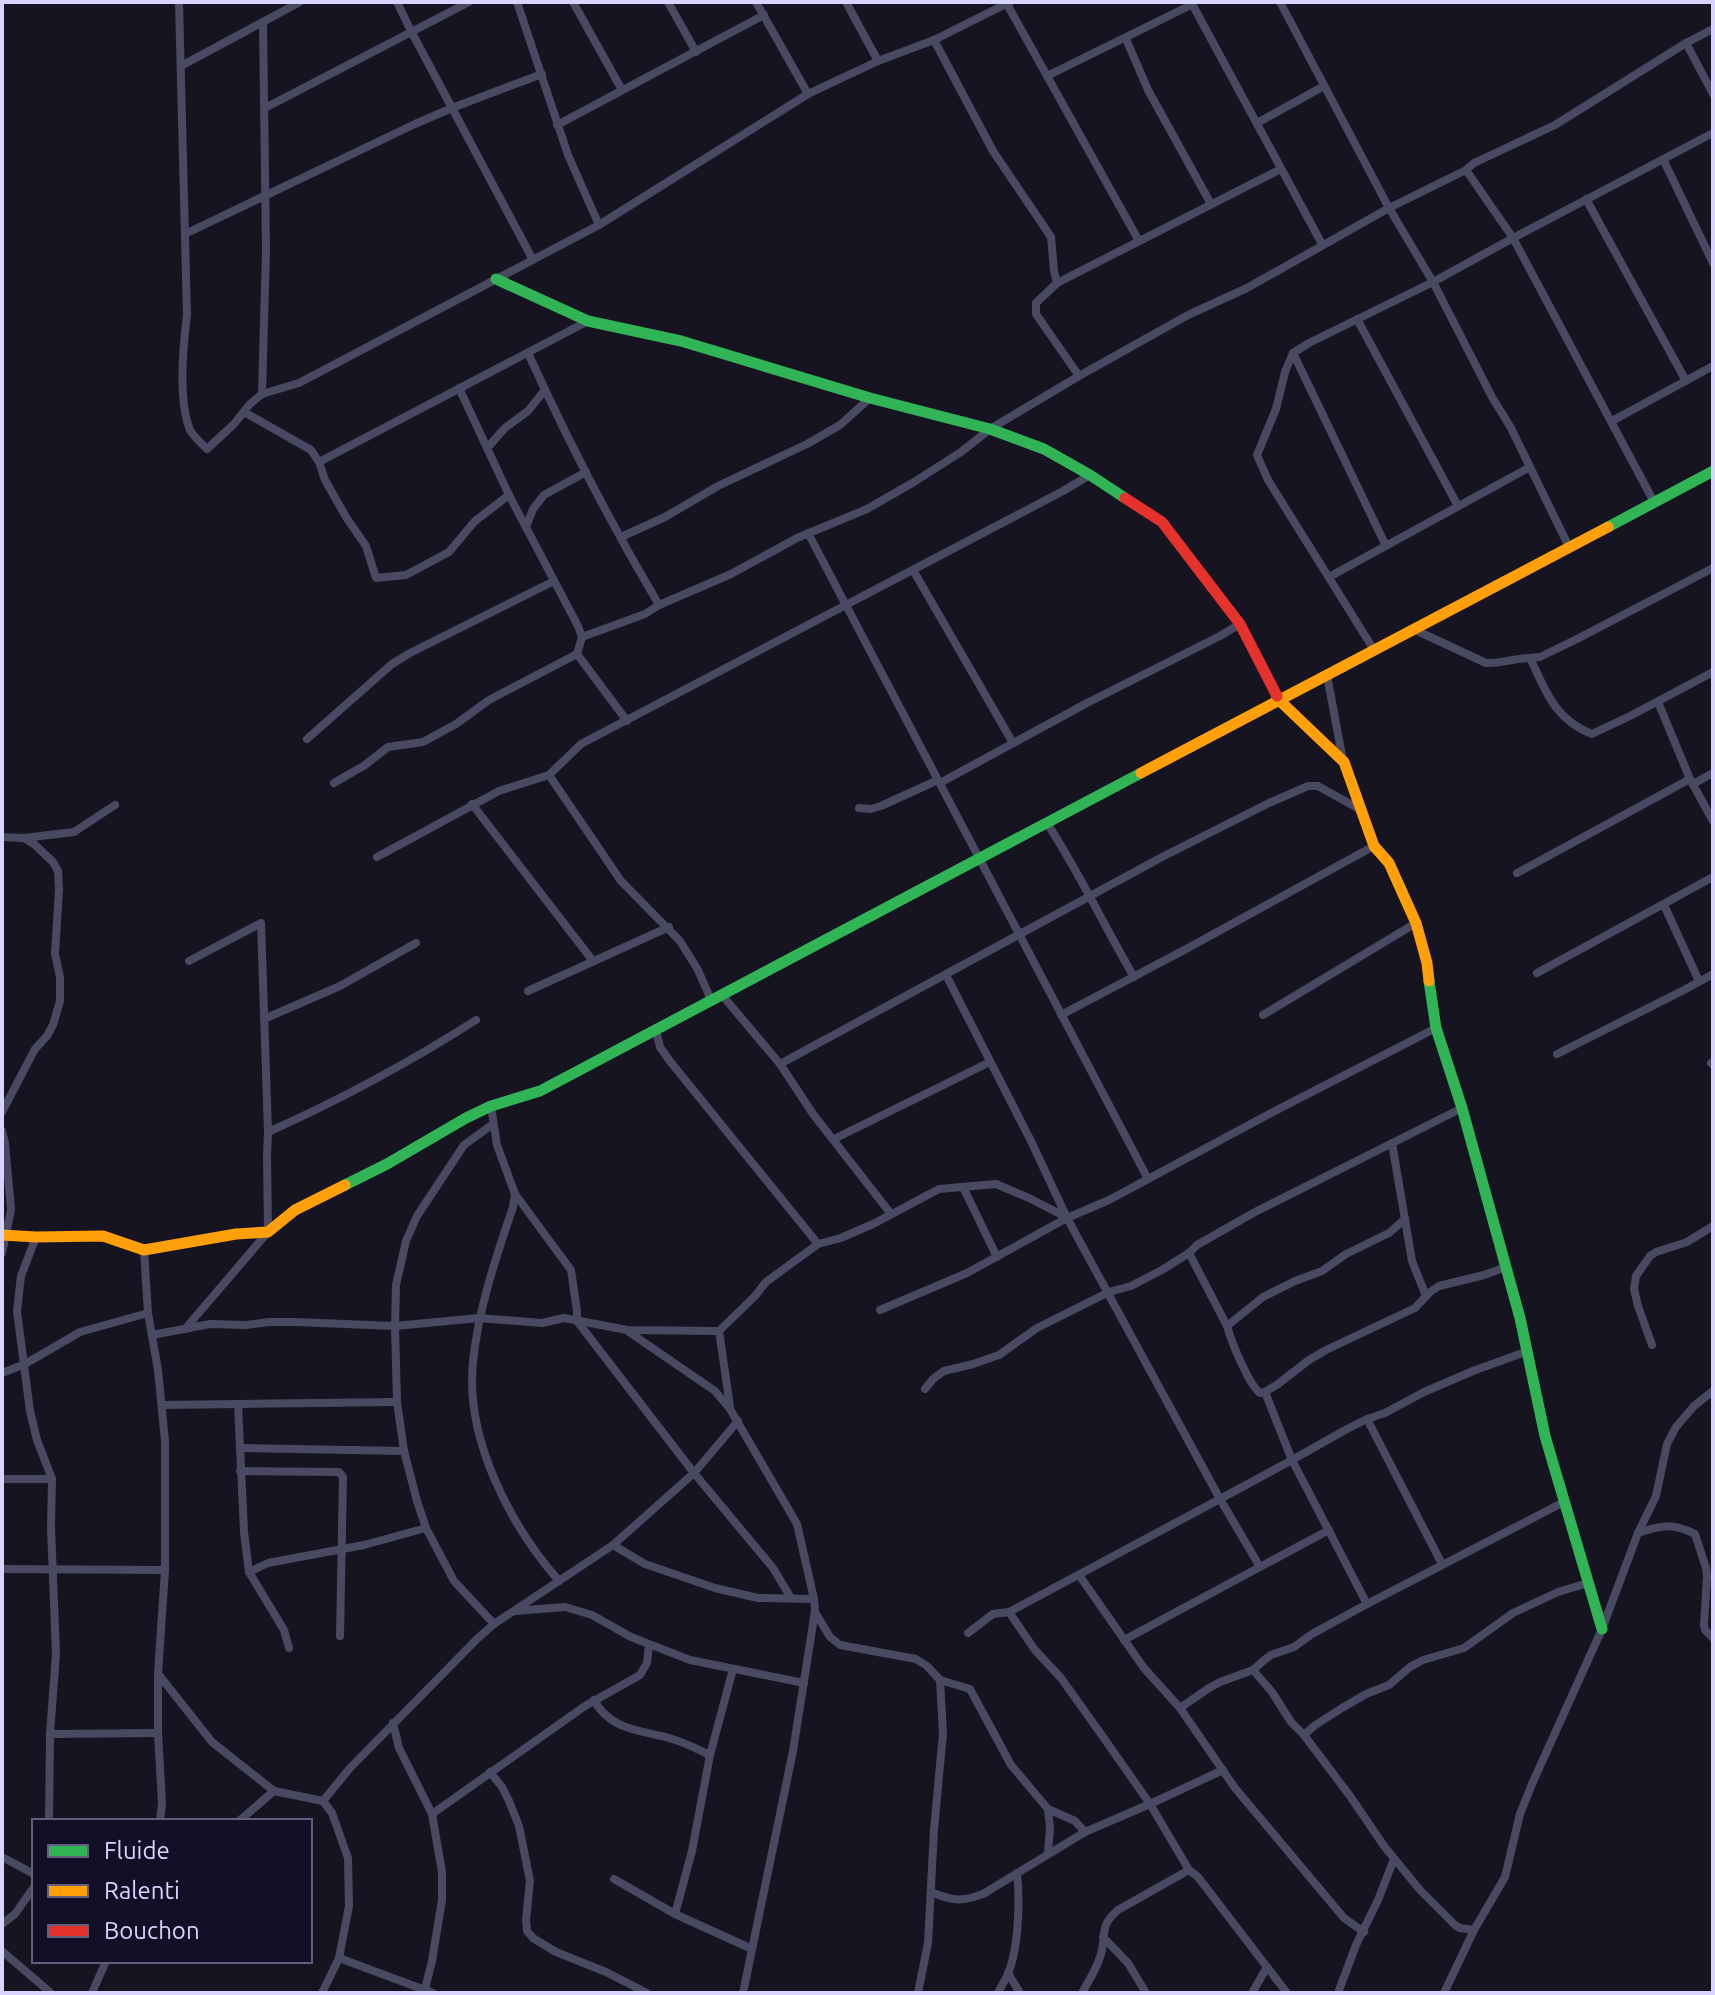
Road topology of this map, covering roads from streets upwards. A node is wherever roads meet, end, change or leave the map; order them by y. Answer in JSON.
{"nodes":[{"id":1,"x":179,"y":2,"type":"edge"},
{"id":2,"x":300,"y":2,"type":"edge"},
{"id":3,"x":397,"y":2,"type":"edge"},
{"id":4,"x":469,"y":2,"type":"edge"},
{"id":5,"x":517,"y":2,"type":"edge"},
{"id":6,"x":573,"y":2,"type":"edge"},
{"id":7,"x":668,"y":2,"type":"edge"},
{"id":8,"x":756,"y":2,"type":"edge"},
{"id":9,"x":846,"y":2,"type":"edge"},
{"id":10,"x":1280,"y":2,"type":"edge"},
{"id":11,"x":1008,"y":3,"type":"edge"},
{"id":12,"x":1192,"y":3,"type":"edge"},
{"id":13,"x":764,"y":15,"type":"junction"},
{"id":14,"x":263,"y":22,"type":"junction"},
{"id":15,"x":1713,"y":29,"type":"edge"},
{"id":16,"x":411,"y":31,"type":"junction"},
{"id":17,"x":1126,"y":39,"type":"junction"},
{"id":18,"x":934,"y":40,"type":"junction"},
{"id":19,"x":1686,"y":43,"type":"junction"},
{"id":20,"x":696,"y":52,"type":"junction"},
{"id":21,"x":878,"y":61,"type":"junction"},
{"id":22,"x":181,"y":66,"type":"junction"},
{"id":23,"x":542,"y":74,"type":"junction"},
{"id":24,"x":1047,"y":76,"type":"junction"},
{"id":25,"x":1324,"y":86,"type":"junction"},
{"id":26,"x":622,"y":90,"type":"junction"},
{"id":27,"x":808,"y":94,"type":"junction"},
{"id":28,"x":1713,"y":94,"type":"edge"},
{"id":29,"x":265,"y":108,"type":"junction"},
{"id":30,"x":452,"y":108,"type":"junction"},
{"id":31,"x":1257,"y":123,"type":"junction"},
{"id":32,"x":557,"y":125,"type":"junction"},
{"id":33,"x":1713,"y":133,"type":"edge"},
{"id":34,"x":1663,"y":159,"type":"junction"},
{"id":35,"x":1281,"y":169,"type":"junction"},
{"id":36,"x":1466,"y":170,"type":"junction"},
{"id":37,"x":265,"y":195,"type":"junction"},
{"id":38,"x":1586,"y":199,"type":"junction"},
{"id":39,"x":1211,"y":204,"type":"junction"},
{"id":40,"x":1389,"y":208,"type":"junction"},
{"id":41,"x":599,"y":225,"type":"junction"},
{"id":42,"x":185,"y":234,"type":"junction"},
{"id":43,"x":1513,"y":238,"type":"junction"},
{"id":44,"x":1139,"y":241,"type":"junction"},
{"id":45,"x":1322,"y":244,"type":"junction"},
{"id":46,"x":533,"y":260,"type":"junction"},
{"id":47,"x":1713,"y":263,"type":"edge"},
{"id":48,"x":496,"y":279,"type":"junction"},
{"id":49,"x":1433,"y":282,"type":"junction"},
{"id":50,"x":1057,"y":283,"type":"junction"},
{"id":51,"x":1357,"y":319,"type":"junction"},
{"id":52,"x":588,"y":321,"type":"junction"},
{"id":53,"x":528,"y":353,"type":"junction"},
{"id":54,"x":1293,"y":353,"type":"junction"},
{"id":55,"x":1713,"y":366,"type":"edge"},
{"id":56,"x":1079,"y":376,"type":"junction"},
{"id":57,"x":1686,"y":381,"type":"junction"},
{"id":58,"x":459,"y":388,"type":"junction"},
{"id":59,"x":545,"y":390,"type":"junction"},
{"id":60,"x":262,"y":394,"type":"junction"},
{"id":61,"x":870,"y":398,"type":"junction"},
{"id":62,"x":244,"y":412,"type":"junction"},
{"id":63,"x":1612,"y":421,"type":"junction"},
{"id":64,"x":990,"y":429,"type":"junction"},
{"id":65,"x":488,"y":447,"type":"junction"},
{"id":66,"x":319,"y":462,"type":"junction"},
{"id":67,"x":1530,"y":467,"type":"junction"},
{"id":68,"x":1713,"y":471,"type":"edge"},
{"id":69,"x":586,"y":472,"type":"junction"},
{"id":70,"x":1090,"y":475,"type":"junction"},
{"id":71,"x":509,"y":495,"type":"junction"},
{"id":72,"x":1654,"y":502,"type":"junction"},
{"id":73,"x":1458,"y":506,"type":"junction"},
{"id":74,"x":526,"y":527,"type":"junction"},
{"id":75,"x":808,"y":533,"type":"junction"},
{"id":76,"x":621,"y":537,"type":"junction"},
{"id":77,"x":1386,"y":546,"type":"junction"},
{"id":78,"x":1569,"y":547,"type":"junction"},
{"id":79,"x":1713,"y":568,"type":"edge"},
{"id":80,"x":913,"y":570,"type":"junction"},
{"id":81,"x":1329,"y":577,"type":"junction"},
{"id":82,"x":554,"y":581,"type":"junction"},
{"id":83,"x":659,"y":605,"type":"junction"},
{"id":84,"x":846,"y":605,"type":"junction"},
{"id":85,"x":1240,"y":624,"type":"junction"},
{"id":86,"x":1413,"y":629,"type":"junction"},
{"id":87,"x":582,"y":637,"type":"junction"},
{"id":88,"x":1374,"y":650,"type":"junction"},
{"id":89,"x":577,"y":654,"type":"junction"},
{"id":90,"x":1530,"y":658,"type":"junction"},
{"id":91,"x":1713,"y":672,"type":"edge"},
{"id":92,"x":1327,"y":675,"type":"junction"},
{"id":93,"x":1279,"y":700,"type":"junction"},
{"id":94,"x":1658,"y":702,"type":"junction"},
{"id":95,"x":627,"y":721,"type":"junction"},
{"id":96,"x":307,"y":739,"type":"dead end"},
{"id":97,"x":1013,"y":743,"type":"junction"},
{"id":98,"x":1344,"y":762,"type":"junction"},
{"id":99,"x":1713,"y":773,"type":"edge"},
{"id":100,"x":549,"y":775,"type":"junction"},
{"id":101,"x":939,"y":782,"type":"junction"},
{"id":102,"x":1691,"y":782,"type":"junction"},
{"id":103,"x":334,"y":783,"type":"dead end"},
{"id":104,"x":472,"y":804,"type":"junction"},
{"id":105,"x":115,"y":805,"type":"dead end"},
{"id":106,"x":859,"y":808,"type":"dead end"},
{"id":107,"x":1361,"y":811,"type":"junction"},
{"id":108,"x":1713,"y":821,"type":"edge"},
{"id":109,"x":1047,"y":823,"type":"junction"},
{"id":110,"x":2,"y":837,"type":"edge"},
{"id":111,"x":24,"y":838,"type":"junction"},
{"id":112,"x":1374,"y":846,"type":"junction"},
{"id":113,"x":377,"y":857,"type":"dead end"},
{"id":114,"x":979,"y":859,"type":"junction"},
{"id":115,"x":1517,"y":873,"type":"dead end"},
{"id":116,"x":1713,"y":877,"type":"edge"},
{"id":117,"x":1089,"y":896,"type":"junction"},
{"id":118,"x":1664,"y":905,"type":"junction"},
{"id":119,"x":1416,"y":923,"type":"junction"},
{"id":120,"x":669,"y":927,"type":"junction"},
{"id":121,"x":1019,"y":934,"type":"junction"},
{"id":122,"x":416,"y":943,"type":"dead end"},
{"id":123,"x":189,"y":961,"type":"dead end"},
{"id":124,"x":593,"y":961,"type":"junction"},
{"id":125,"x":1537,"y":973,"type":"dead end"},
{"id":126,"x":946,"y":975,"type":"junction"},
{"id":127,"x":1134,"y":977,"type":"junction"},
{"id":128,"x":1712,"y":977,"type":"edge"},
{"id":129,"x":1699,"y":981,"type":"junction"},
{"id":130,"x":528,"y":991,"type":"dead end"},
{"id":131,"x":717,"y":998,"type":"junction"},
{"id":132,"x":1061,"y":1015,"type":"junction"},
{"id":133,"x":1263,"y":1015,"type":"dead end"},
{"id":134,"x":264,"y":1019,"type":"junction"},
{"id":135,"x":476,"y":1020,"type":"dead end"},
{"id":136,"x":1436,"y":1028,"type":"junction"},
{"id":137,"x":656,"y":1030,"type":"junction"},
{"id":138,"x":1557,"y":1054,"type":"dead end"},
{"id":139,"x":990,"y":1062,"type":"junction"},
{"id":140,"x":780,"y":1064,"type":"junction"},
{"id":141,"x":491,"y":1106,"type":"junction"},
{"id":142,"x":1462,"y":1108,"type":"junction"},
{"id":143,"x":2,"y":1112,"type":"edge"},
{"id":144,"x":493,"y":1124,"type":"junction"},
{"id":145,"x":2,"y":1131,"type":"edge"},
{"id":146,"x":268,"y":1132,"type":"junction"},
{"id":147,"x":834,"y":1139,"type":"junction"},
{"id":148,"x":1392,"y":1143,"type":"junction"},
{"id":149,"x":5,"y":1163,"type":"edge"},
{"id":150,"x":1148,"y":1179,"type":"junction"},
{"id":151,"x":963,"y":1187,"type":"junction"},
{"id":152,"x":515,"y":1194,"type":"junction"},
{"id":153,"x":891,"y":1214,"type":"junction"},
{"id":154,"x":1067,"y":1218,"type":"junction"},
{"id":155,"x":1405,"y":1219,"type":"junction"},
{"id":156,"x":1713,"y":1226,"type":"edge"},
{"id":157,"x":268,"y":1232,"type":"junction"},
{"id":158,"x":4,"y":1234,"type":"edge"},
{"id":159,"x":36,"y":1237,"type":"junction"},
{"id":160,"x":818,"y":1244,"type":"junction"},
{"id":161,"x":144,"y":1250,"type":"junction"},
{"id":162,"x":2,"y":1253,"type":"edge"},
{"id":163,"x":1189,"y":1253,"type":"junction"},
{"id":164,"x":997,"y":1257,"type":"junction"},
{"id":165,"x":1506,"y":1267,"type":"junction"},
{"id":166,"x":1109,"y":1292,"type":"junction"},
{"id":167,"x":1426,"y":1296,"type":"junction"},
{"id":168,"x":880,"y":1310,"type":"dead end"},
{"id":169,"x":148,"y":1313,"type":"junction"},
{"id":170,"x":479,"y":1318,"type":"junction"},
{"id":171,"x":577,"y":1321,"type":"junction"},
{"id":172,"x":395,"y":1326,"type":"junction"},
{"id":173,"x":1227,"y":1326,"type":"junction"},
{"id":174,"x":185,"y":1329,"type":"junction"},
{"id":175,"x":627,"y":1330,"type":"junction"},
{"id":176,"x":719,"y":1331,"type":"junction"},
{"id":177,"x":152,"y":1335,"type":"junction"},
{"id":178,"x":1652,"y":1345,"type":"dead end"},
{"id":179,"x":1525,"y":1352,"type":"junction"},
{"id":180,"x":25,"y":1364,"type":"junction"},
{"id":181,"x":2,"y":1373,"type":"edge"},
{"id":182,"x":925,"y":1389,"type":"dead end"},
{"id":183,"x":1713,"y":1391,"type":"edge"},
{"id":184,"x":1265,"y":1392,"type":"junction"},
{"id":185,"x":397,"y":1402,"type":"junction"},
{"id":186,"x":238,"y":1404,"type":"junction"},
{"id":187,"x":163,"y":1405,"type":"junction"},
{"id":188,"x":730,"y":1409,"type":"junction"},
{"id":189,"x":1367,"y":1419,"type":"junction"},
{"id":190,"x":738,"y":1421,"type":"junction"},
{"id":191,"x":240,"y":1448,"type":"junction"},
{"id":192,"x":404,"y":1451,"type":"junction"},
{"id":193,"x":1292,"y":1460,"type":"junction"},
{"id":194,"x":240,"y":1471,"type":"junction"},
{"id":195,"x":694,"y":1473,"type":"junction"},
{"id":196,"x":2,"y":1479,"type":"edge"},
{"id":197,"x":52,"y":1479,"type":"junction"},
{"id":198,"x":1220,"y":1499,"type":"junction"},
{"id":199,"x":1562,"y":1503,"type":"junction"},
{"id":200,"x":426,"y":1528,"type":"junction"},
{"id":201,"x":1329,"y":1530,"type":"junction"},
{"id":202,"x":1638,"y":1533,"type":"junction"},
{"id":203,"x":613,"y":1545,"type":"junction"},
{"id":204,"x":342,"y":1548,"type":"junction"},
{"id":205,"x":1442,"y":1564,"type":"junction"},
{"id":206,"x":1260,"y":1567,"type":"junction"},
{"id":207,"x":2,"y":1569,"type":"edge"},
{"id":208,"x":52,"y":1569,"type":"junction"},
{"id":209,"x":165,"y":1570,"type":"junction"},
{"id":210,"x":249,"y":1572,"type":"junction"},
{"id":211,"x":1079,"y":1575,"type":"junction"},
{"id":212,"x":1710,"y":1576,"type":"edge"},
{"id":213,"x":559,"y":1581,"type":"junction"},
{"id":214,"x":1588,"y":1583,"type":"junction"},
{"id":215,"x":791,"y":1598,"type":"junction"},
{"id":216,"x":814,"y":1599,"type":"junction"},
{"id":217,"x":1367,"y":1604,"type":"junction"},
{"id":218,"x":515,"y":1611,"type":"junction"},
{"id":219,"x":815,"y":1611,"type":"junction"},
{"id":220,"x":1009,"y":1612,"type":"junction"},
{"id":221,"x":494,"y":1624,"type":"junction"},
{"id":222,"x":1602,"y":1629,"type":"junction"},
{"id":223,"x":968,"y":1633,"type":"dead end"},
{"id":224,"x":340,"y":1636,"type":"dead end"},
{"id":225,"x":1713,"y":1638,"type":"edge"},
{"id":226,"x":1124,"y":1640,"type":"junction"},
{"id":227,"x":649,"y":1645,"type":"junction"},
{"id":228,"x":289,"y":1648,"type":"dead end"},
{"id":229,"x":733,"y":1669,"type":"junction"},
{"id":230,"x":1253,"y":1670,"type":"junction"},
{"id":231,"x":158,"y":1674,"type":"junction"},
{"id":232,"x":940,"y":1680,"type":"junction"},
{"id":233,"x":804,"y":1683,"type":"junction"},
{"id":234,"x":594,"y":1700,"type":"junction"},
{"id":235,"x":1180,"y":1708,"type":"junction"},
{"id":236,"x":393,"y":1723,"type":"junction"},
{"id":237,"x":158,"y":1733,"type":"junction"},
{"id":238,"x":50,"y":1734,"type":"junction"},
{"id":239,"x":1304,"y":1735,"type":"junction"},
{"id":240,"x":710,"y":1755,"type":"junction"},
{"id":241,"x":1223,"y":1770,"type":"junction"},
{"id":242,"x":490,"y":1772,"type":"junction"},
{"id":243,"x":274,"y":1791,"type":"junction"},
{"id":244,"x":323,"y":1801,"type":"junction"},
{"id":245,"x":1150,"y":1804,"type":"junction"},
{"id":246,"x":1048,"y":1809,"type":"junction"},
{"id":247,"x":432,"y":1814,"type":"junction"},
{"id":248,"x":49,"y":1819,"type":"edge"},
{"id":249,"x":160,"y":1819,"type":"edge"},
{"id":250,"x":241,"y":1819,"type":"edge"},
{"id":251,"x":1085,"y":1832,"type":"junction"},
{"id":252,"x":1048,"y":1853,"type":"junction"},
{"id":253,"x":2,"y":1857,"type":"edge"},
{"id":254,"x":1394,"y":1859,"type":"junction"},
{"id":255,"x":1189,"y":1870,"type":"junction"},
{"id":256,"x":32,"y":1873,"type":"edge"},
{"id":257,"x":1017,"y":1873,"type":"junction"},
{"id":258,"x":614,"y":1879,"type":"dead end"},
{"id":259,"x":32,"y":1890,"type":"edge"},
{"id":260,"x":931,"y":1892,"type":"junction"},
{"id":261,"x":675,"y":1914,"type":"junction"},
{"id":262,"x":2,"y":1924,"type":"edge"},
{"id":263,"x":1474,"y":1930,"type":"junction"},
{"id":264,"x":1364,"y":1932,"type":"junction"},
{"id":265,"x":1103,"y":1937,"type":"junction"},
{"id":266,"x":752,"y":1949,"type":"junction"},
{"id":267,"x":2,"y":1951,"type":"edge"},
{"id":268,"x":339,"y":1958,"type":"junction"},
{"id":269,"x":105,"y":1963,"type":"edge"},
{"id":270,"x":1267,"y":1967,"type":"junction"},
{"id":271,"x":1008,"y":1973,"type":"junction"},
{"id":272,"x":429,"y":1991,"type":"edge"},
{"id":273,"x":51,"y":1993,"type":"edge"},
{"id":274,"x":92,"y":1993,"type":"edge"},
{"id":275,"x":322,"y":1993,"type":"edge"},
{"id":276,"x":647,"y":1993,"type":"edge"},
{"id":277,"x":743,"y":1993,"type":"edge"},
{"id":278,"x":918,"y":1993,"type":"edge"},
{"id":279,"x":998,"y":1993,"type":"edge"},
{"id":280,"x":1020,"y":1993,"type":"edge"},
{"id":281,"x":1082,"y":1993,"type":"edge"},
{"id":282,"x":1146,"y":1993,"type":"edge"},
{"id":283,"x":1252,"y":1993,"type":"edge"},
{"id":284,"x":1287,"y":1993,"type":"edge"},
{"id":285,"x":1338,"y":1993,"type":"edge"},
{"id":286,"x":1444,"y":1993,"type":"edge"}],
"edges":[{"from":1,"to":22,"type":"street"},
{"from":2,"to":14,"type":"street"},
{"from":3,"to":16,"type":"street"},
{"from":4,"to":16,"type":"street"},
{"from":5,"to":23,"type":"street"},
{"from":6,"to":26,"type":"street"},
{"from":7,"to":20,"type":"street"},
{"from":8,"to":13,"type":"street"},
{"from":9,"to":21,"type":"street"},
{"from":10,"to":25,"type":"street"},
{"from":11,"to":18,"type":"street"},
{"from":11,"to":24,"type":"street"},
{"from":12,"to":17,"type":"street"},
{"from":12,"to":31,"type":"street"},
{"from":13,"to":20,"type":"street"},
{"from":13,"to":27,"type":"street"},
{"from":14,"to":22,"type":"street"},
{"from":14,"to":29,"type":"street"},
{"from":15,"to":19,"type":"street"},
{"from":16,"to":29,"type":"street"},
{"from":16,"to":30,"type":"street"},
{"from":17,"to":24,"type":"street"},
{"from":17,"to":39,"type":"street"},
{"from":18,"to":21,"type":"street"},
{"from":18,"to":50,"type":"street"},
{"from":19,"to":28,"type":"street"},
{"from":19,"to":36,"type":"street"},
{"from":20,"to":26,"type":"street"},
{"from":21,"to":27,"type":"street"},
{"from":22,"to":42,"type":"street"},
{"from":23,"to":30,"type":"street"},
{"from":23,"to":32,"type":"street"},
{"from":24,"to":44,"type":"street"},
{"from":25,"to":31,"type":"street"},
{"from":25,"to":40,"type":"street"},
{"from":26,"to":32,"type":"street"},
{"from":27,"to":41,"type":"street"},
{"from":29,"to":37,"type":"street"},
{"from":30,"to":37,"type":"street"},
{"from":30,"to":46,"type":"street"},
{"from":31,"to":35,"type":"street"},
{"from":32,"to":41,"type":"street"},
{"from":33,"to":34,"type":"street"},
{"from":34,"to":38,"type":"street"},
{"from":34,"to":47,"type":"street"},
{"from":35,"to":39,"type":"street"},
{"from":35,"to":45,"type":"street"},
{"from":36,"to":40,"type":"street"},
{"from":36,"to":43,"type":"street"},
{"from":37,"to":42,"type":"street"},
{"from":37,"to":60,"type":"street"},
{"from":38,"to":43,"type":"street"},
{"from":38,"to":57,"type":"street"},
{"from":39,"to":44,"type":"street"},
{"from":40,"to":45,"type":"street"},
{"from":40,"to":49,"type":"street"},
{"from":41,"to":46,"type":"street"},
{"from":42,"to":62,"type":"street"},
{"from":43,"to":49,"type":"street"},
{"from":43,"to":63,"type":"street"},
{"from":44,"to":50,"type":"street"},
{"from":45,"to":56,"type":"street"},
{"from":46,"to":48,"type":"street"},
{"from":48,"to":52,"type":"street"},
{"from":48,"to":60,"type":"street"},
{"from":49,"to":51,"type":"street"},
{"from":49,"to":67,"type":"street"},
{"from":50,"to":56,"type":"street"},
{"from":51,"to":54,"type":"street"},
{"from":51,"to":73,"type":"street"},
{"from":52,"to":53,"type":"street"},
{"from":52,"to":61,"type":"street"},
{"from":53,"to":58,"type":"street"},
{"from":53,"to":59,"type":"street"},
{"from":54,"to":77,"type":"street"},
{"from":54,"to":81,"type":"street"},
{"from":55,"to":57,"type":"street"},
{"from":56,"to":64,"type":"street"},
{"from":57,"to":63,"type":"street"},
{"from":58,"to":65,"type":"street"},
{"from":58,"to":66,"type":"street"},
{"from":59,"to":65,"type":"street"},
{"from":59,"to":69,"type":"street"},
{"from":60,"to":62,"type":"street"},
{"from":61,"to":64,"type":"street"},
{"from":61,"to":76,"type":"street"},
{"from":62,"to":66,"type":"street"},
{"from":63,"to":72,"type":"street"},
{"from":64,"to":70,"type":"street"},
{"from":64,"to":75,"type":"street"},
{"from":65,"to":71,"type":"street"},
{"from":66,"to":71,"type":"street"},
{"from":67,"to":73,"type":"street"},
{"from":67,"to":78,"type":"street"},
{"from":68,"to":72,"type":"street"},
{"from":69,"to":74,"type":"street"},
{"from":69,"to":76,"type":"street"},
{"from":70,"to":80,"type":"street"},
{"from":70,"to":85,"type":"street"},
{"from":71,"to":74,"type":"street"},
{"from":72,"to":78,"type":"street"},
{"from":73,"to":77,"type":"street"},
{"from":74,"to":82,"type":"street"},
{"from":75,"to":83,"type":"street"},
{"from":75,"to":84,"type":"street"},
{"from":76,"to":83,"type":"street"},
{"from":77,"to":81,"type":"street"},
{"from":78,"to":86,"type":"street"},
{"from":79,"to":90,"type":"street"},
{"from":80,"to":84,"type":"street"},
{"from":80,"to":97,"type":"street"},
{"from":81,"to":88,"type":"street"},
{"from":82,"to":87,"type":"street"},
{"from":82,"to":96,"type":"street"},
{"from":83,"to":87,"type":"street"},
{"from":84,"to":95,"type":"street"},
{"from":84,"to":101,"type":"street"},
{"from":85,"to":93,"type":"street"},
{"from":85,"to":97,"type":"street"},
{"from":86,"to":88,"type":"street"},
{"from":86,"to":90,"type":"street"},
{"from":87,"to":89,"type":"street"},
{"from":88,"to":92,"type":"street"},
{"from":89,"to":95,"type":"street"},
{"from":89,"to":103,"type":"street"},
{"from":90,"to":94,"type":"street"},
{"from":91,"to":94,"type":"street"},
{"from":92,"to":93,"type":"street"},
{"from":92,"to":98,"type":"street"},
{"from":93,"to":98,"type":"street"},
{"from":93,"to":109,"type":"street"},
{"from":94,"to":102,"type":"street"},
{"from":95,"to":100,"type":"street"},
{"from":97,"to":101,"type":"street"},
{"from":98,"to":107,"type":"street"},
{"from":99,"to":102,"type":"street"},
{"from":100,"to":104,"type":"street"},
{"from":100,"to":120,"type":"street"},
{"from":101,"to":106,"type":"street"},
{"from":101,"to":114,"type":"street"},
{"from":102,"to":108,"type":"street"},
{"from":102,"to":115,"type":"street"},
{"from":104,"to":113,"type":"street"},
{"from":104,"to":124,"type":"street"},
{"from":105,"to":111,"type":"street"},
{"from":107,"to":112,"type":"street"},
{"from":107,"to":117,"type":"street"},
{"from":109,"to":114,"type":"street"},
{"from":109,"to":117,"type":"street"},
{"from":110,"to":111,"type":"street"},
{"from":111,"to":143,"type":"street"},
{"from":112,"to":119,"type":"street"},
{"from":112,"to":127,"type":"street"},
{"from":114,"to":121,"type":"street"},
{"from":114,"to":131,"type":"street"},
{"from":116,"to":118,"type":"street"},
{"from":117,"to":121,"type":"street"},
{"from":117,"to":127,"type":"street"},
{"from":118,"to":125,"type":"street"},
{"from":118,"to":129,"type":"street"},
{"from":119,"to":133,"type":"street"},
{"from":119,"to":136,"type":"street"},
{"from":120,"to":124,"type":"street"},
{"from":120,"to":131,"type":"street"},
{"from":121,"to":126,"type":"street"},
{"from":121,"to":132,"type":"street"},
{"from":122,"to":134,"type":"street"},
{"from":123,"to":134,"type":"street"},
{"from":124,"to":130,"type":"street"},
{"from":126,"to":139,"type":"street"},
{"from":126,"to":140,"type":"street"},
{"from":127,"to":132,"type":"street"},
{"from":128,"to":129,"type":"street"},
{"from":129,"to":138,"type":"street"},
{"from":131,"to":137,"type":"street"},
{"from":131,"to":140,"type":"street"},
{"from":132,"to":150,"type":"street"},
{"from":134,"to":146,"type":"street"},
{"from":135,"to":146,"type":"street"},
{"from":136,"to":142,"type":"street"},
{"from":136,"to":150,"type":"street"},
{"from":137,"to":141,"type":"street"},
{"from":137,"to":160,"type":"street"},
{"from":139,"to":147,"type":"street"},
{"from":139,"to":154,"type":"street"},
{"from":140,"to":147,"type":"street"},
{"from":141,"to":144,"type":"street"},
{"from":141,"to":157,"type":"street"},
{"from":142,"to":148,"type":"street"},
{"from":142,"to":165,"type":"street"},
{"from":144,"to":152,"type":"street"},
{"from":144,"to":172,"type":"street"},
{"from":145,"to":149,"type":"street"},
{"from":146,"to":157,"type":"street"},
{"from":147,"to":153,"type":"street"},
{"from":148,"to":155,"type":"street"},
{"from":148,"to":163,"type":"street"},
{"from":149,"to":158,"type":"street"},
{"from":150,"to":154,"type":"street"},
{"from":151,"to":153,"type":"street"},
{"from":151,"to":154,"type":"street"},
{"from":151,"to":164,"type":"street"},
{"from":152,"to":170,"type":"street"},
{"from":152,"to":171,"type":"street"},
{"from":153,"to":160,"type":"street"},
{"from":154,"to":164,"type":"street"},
{"from":154,"to":166,"type":"street"},
{"from":155,"to":167,"type":"street"},
{"from":155,"to":173,"type":"street"},
{"from":156,"to":178,"type":"street"},
{"from":157,"to":161,"type":"street"},
{"from":157,"to":174,"type":"street"},
{"from":158,"to":159,"type":"street"},
{"from":158,"to":162,"type":"street"},
{"from":159,"to":161,"type":"street"},
{"from":159,"to":180,"type":"street"},
{"from":160,"to":176,"type":"street"},
{"from":161,"to":169,"type":"street"},
{"from":163,"to":166,"type":"street"},
{"from":163,"to":173,"type":"street"},
{"from":164,"to":168,"type":"street"},
{"from":165,"to":167,"type":"street"},
{"from":165,"to":179,"type":"street"},
{"from":166,"to":182,"type":"street"},
{"from":166,"to":198,"type":"street"},
{"from":167,"to":184,"type":"street"},
{"from":169,"to":177,"type":"street"},
{"from":169,"to":180,"type":"street"},
{"from":170,"to":171,"type":"street"},
{"from":170,"to":172,"type":"street"},
{"from":170,"to":213,"type":"street"},
{"from":171,"to":175,"type":"street"},
{"from":171,"to":195,"type":"street"},
{"from":172,"to":174,"type":"street"},
{"from":172,"to":185,"type":"street"},
{"from":173,"to":184,"type":"street"},
{"from":174,"to":177,"type":"street"},
{"from":175,"to":176,"type":"street"},
{"from":175,"to":188,"type":"street"},
{"from":176,"to":188,"type":"street"},
{"from":177,"to":187,"type":"street"},
{"from":179,"to":189,"type":"street"},
{"from":179,"to":199,"type":"street"},
{"from":180,"to":181,"type":"street"},
{"from":180,"to":197,"type":"street"},
{"from":183,"to":202,"type":"street"},
{"from":184,"to":193,"type":"street"},
{"from":185,"to":186,"type":"street"},
{"from":185,"to":192,"type":"street"},
{"from":186,"to":187,"type":"street"},
{"from":186,"to":191,"type":"street"},
{"from":187,"to":209,"type":"street"},
{"from":188,"to":190,"type":"street"},
{"from":189,"to":193,"type":"street"},
{"from":189,"to":205,"type":"street"},
{"from":190,"to":195,"type":"street"},
{"from":190,"to":216,"type":"street"},
{"from":191,"to":192,"type":"street"},
{"from":191,"to":194,"type":"street"},
{"from":192,"to":200,"type":"street"},
{"from":193,"to":198,"type":"street"},
{"from":193,"to":201,"type":"street"},
{"from":194,"to":204,"type":"street"},
{"from":194,"to":210,"type":"street"},
{"from":195,"to":203,"type":"street"},
{"from":195,"to":215,"type":"street"},
{"from":196,"to":197,"type":"street"},
{"from":197,"to":208,"type":"street"},
{"from":198,"to":206,"type":"street"},
{"from":198,"to":211,"type":"street"},
{"from":199,"to":205,"type":"street"},
{"from":199,"to":214,"type":"street"},
{"from":200,"to":204,"type":"street"},
{"from":200,"to":221,"type":"street"},
{"from":201,"to":206,"type":"street"},
{"from":201,"to":217,"type":"street"},
{"from":202,"to":212,"type":"street"},
{"from":202,"to":222,"type":"street"},
{"from":203,"to":213,"type":"street"},
{"from":203,"to":215,"type":"street"},
{"from":204,"to":210,"type":"street"},
{"from":204,"to":224,"type":"street"},
{"from":205,"to":217,"type":"street"},
{"from":206,"to":226,"type":"street"},
{"from":207,"to":208,"type":"street"},
{"from":208,"to":209,"type":"street"},
{"from":208,"to":238,"type":"street"},
{"from":209,"to":231,"type":"street"},
{"from":210,"to":228,"type":"street"},
{"from":211,"to":220,"type":"street"},
{"from":211,"to":226,"type":"street"},
{"from":212,"to":225,"type":"street"},
{"from":213,"to":218,"type":"street"},
{"from":214,"to":222,"type":"street"},
{"from":214,"to":239,"type":"street"},
{"from":215,"to":216,"type":"street"},
{"from":216,"to":219,"type":"street"},
{"from":217,"to":230,"type":"street"},
{"from":218,"to":221,"type":"street"},
{"from":218,"to":227,"type":"street"},
{"from":219,"to":232,"type":"street"},
{"from":219,"to":233,"type":"street"},
{"from":220,"to":223,"type":"street"},
{"from":220,"to":245,"type":"street"},
{"from":221,"to":236,"type":"street"},
{"from":222,"to":263,"type":"street"},
{"from":226,"to":235,"type":"street"},
{"from":227,"to":229,"type":"street"},
{"from":227,"to":234,"type":"street"},
{"from":229,"to":233,"type":"street"},
{"from":229,"to":240,"type":"street"},
{"from":230,"to":235,"type":"street"},
{"from":230,"to":239,"type":"street"},
{"from":231,"to":237,"type":"street"},
{"from":231,"to":243,"type":"street"},
{"from":232,"to":246,"type":"street"},
{"from":232,"to":260,"type":"street"},
{"from":233,"to":266,"type":"street"},
{"from":234,"to":240,"type":"street"},
{"from":234,"to":242,"type":"street"},
{"from":235,"to":241,"type":"street"},
{"from":236,"to":244,"type":"street"},
{"from":236,"to":247,"type":"street"},
{"from":237,"to":238,"type":"street"},
{"from":237,"to":249,"type":"street"},
{"from":238,"to":248,"type":"street"},
{"from":239,"to":254,"type":"street"},
{"from":240,"to":261,"type":"street"},
{"from":241,"to":245,"type":"street"},
{"from":241,"to":264,"type":"street"},
{"from":242,"to":247,"type":"street"},
{"from":242,"to":276,"type":"street"},
{"from":243,"to":244,"type":"street"},
{"from":243,"to":250,"type":"street"},
{"from":244,"to":268,"type":"street"},
{"from":245,"to":251,"type":"street"},
{"from":245,"to":255,"type":"street"},
{"from":246,"to":251,"type":"street"},
{"from":246,"to":252,"type":"street"},
{"from":247,"to":272,"type":"street"},
{"from":251,"to":252,"type":"street"},
{"from":252,"to":257,"type":"street"},
{"from":253,"to":256,"type":"street"},
{"from":254,"to":263,"type":"street"},
{"from":254,"to":264,"type":"street"},
{"from":255,"to":265,"type":"street"},
{"from":255,"to":270,"type":"street"},
{"from":257,"to":260,"type":"street"},
{"from":257,"to":271,"type":"street"},
{"from":258,"to":261,"type":"street"},
{"from":259,"to":262,"type":"street"},
{"from":260,"to":278,"type":"street"},
{"from":261,"to":266,"type":"street"},
{"from":263,"to":286,"type":"street"},
{"from":264,"to":285,"type":"street"},
{"from":265,"to":281,"type":"street"},
{"from":265,"to":282,"type":"street"},
{"from":266,"to":277,"type":"street"},
{"from":267,"to":273,"type":"street"},
{"from":268,"to":272,"type":"street"},
{"from":268,"to":275,"type":"street"},
{"from":269,"to":274,"type":"street"},
{"from":270,"to":283,"type":"street"},
{"from":270,"to":284,"type":"street"},
{"from":271,"to":279,"type":"street"},
{"from":271,"to":280,"type":"street"}]}
